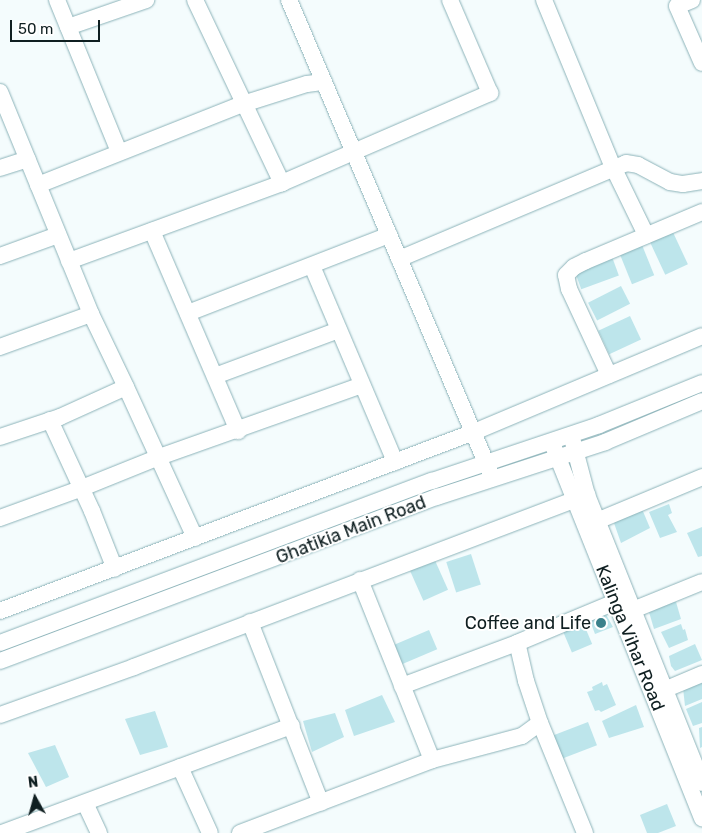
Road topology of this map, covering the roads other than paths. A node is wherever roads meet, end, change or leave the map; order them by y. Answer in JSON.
{"nodes":[{"id":1,"x":57,"y":0,"type":"edge"},
{"id":2,"x":146,"y":0,"type":"edge"},
{"id":3,"x":195,"y":0,"type":"edge"},
{"id":4,"x":288,"y":0,"type":"edge"},
{"id":5,"x":450,"y":0,"type":"edge"},
{"id":6,"x":544,"y":0,"type":"edge"},
{"id":7,"x":682,"y":2,"type":"edge"},
{"id":8,"x":68,"y":26,"type":"junction"},
{"id":9,"x":702,"y":63,"type":"edge"},
{"id":10,"x":324,"y":82,"type":"junction"},
{"id":11,"x":0,"y":92,"type":"edge"},
{"id":12,"x":243,"y":104,"type":"junction"},
{"id":13,"x":119,"y":152,"type":"junction"},
{"id":14,"x":356,"y":153,"type":"junction"},
{"id":15,"x":28,"y":159,"type":"junction"},
{"id":16,"x":613,"y":167,"type":"junction"},
{"id":17,"x":0,"y":168,"type":"edge"},
{"id":18,"x":702,"y":181,"type":"edge"},
{"id":19,"x":282,"y":183,"type":"junction"},
{"id":20,"x":38,"y":185,"type":"junction"},
{"id":21,"x":702,"y":212,"type":"edge"},
{"id":22,"x":152,"y":230,"type":"junction"},
{"id":23,"x":58,"y":235,"type":"junction"},
{"id":24,"x":389,"y":235,"type":"junction"},
{"id":25,"x":646,"y":235,"type":"junction"},
{"id":26,"x":0,"y":256,"type":"edge"},
{"id":27,"x":399,"y":259,"type":"junction"},
{"id":28,"x":68,"y":261,"type":"junction"},
{"id":29,"x":312,"y":266,"type":"junction"},
{"id":30,"x":188,"y":313,"type":"junction"},
{"id":31,"x":91,"y":314,"type":"junction"},
{"id":32,"x":339,"y":330,"type":"junction"},
{"id":33,"x":702,"y":336,"type":"edge"},
{"id":34,"x":0,"y":347,"type":"edge"},
{"id":35,"x":609,"y":375,"type":"junction"},
{"id":36,"x":215,"y":376,"type":"junction"},
{"id":37,"x":702,"y":383,"type":"edge"},
{"id":38,"x":362,"y":385,"type":"junction"},
{"id":39,"x":126,"y":387,"type":"junction"},
{"id":40,"x":702,"y":401,"type":"edge"},
{"id":41,"x":50,"y":420,"type":"junction"},
{"id":42,"x":238,"y":430,"type":"junction"},
{"id":43,"x":474,"y":432,"type":"junction"},
{"id":44,"x":571,"y":435,"type":"junction"},
{"id":45,"x":0,"y":437,"type":"edge"},
{"id":46,"x":552,"y":441,"type":"junction"},
{"id":47,"x":576,"y":451,"type":"junction"},
{"id":48,"x":159,"y":457,"type":"junction"},
{"id":49,"x":558,"y":457,"type":"junction"},
{"id":50,"x":395,"y":462,"type":"junction"},
{"id":51,"x":487,"y":463,"type":"junction"},
{"id":52,"x":702,"y":478,"type":"edge"},
{"id":53,"x":493,"y":479,"type":"junction"},
{"id":54,"x":81,"y":489,"type":"junction"},
{"id":55,"x":581,"y":498,"type":"junction"},
{"id":56,"x":0,"y":518,"type":"edge"},
{"id":57,"x":597,"y":521,"type":"junction"},
{"id":58,"x":195,"y":538,"type":"junction"},
{"id":59,"x":115,"y":569,"type":"junction"},
{"id":60,"x":360,"y":580,"type":"junction"},
{"id":61,"x":700,"y":588,"type":"edge"},
{"id":62,"x":615,"y":602,"type":"junction"},
{"id":63,"x":633,"y":610,"type":"junction"},
{"id":64,"x":0,"y":611,"type":"edge"},
{"id":65,"x":250,"y":622,"type":"junction"},
{"id":66,"x":0,"y":643,"type":"edge"},
{"id":67,"x":517,"y":643,"type":"junction"},
{"id":68,"x":0,"y":661,"type":"edge"},
{"id":69,"x":702,"y":674,"type":"edge"},
{"id":70,"x":402,"y":686,"type":"junction"},
{"id":71,"x":664,"y":690,"type":"junction"},
{"id":72,"x":0,"y":715,"type":"edge"},
{"id":73,"x":540,"y":723,"type":"junction"},
{"id":74,"x":292,"y":726,"type":"junction"},
{"id":75,"x":432,"y":760,"type":"junction"},
{"id":76,"x":180,"y":767,"type":"junction"},
{"id":77,"x":702,"y":783,"type":"edge"},
{"id":78,"x":85,"y":802,"type":"junction"},
{"id":79,"x":321,"y":804,"type":"junction"},
{"id":80,"x":702,"y":818,"type":"edge"},
{"id":81,"x":5,"y":832,"type":"edge"},
{"id":82,"x":99,"y":833,"type":"edge"},
{"id":83,"x":210,"y":833,"type":"edge"},
{"id":84,"x":240,"y":833,"type":"edge"},
{"id":85,"x":585,"y":833,"type":"edge"}],
"edges":[{"from":1,"to":8,"type":"street"},
{"from":2,"to":8,"type":"street"},
{"from":3,"to":12,"type":"street"},
{"from":4,"to":10,"type":"street"},
{"from":5,"to":14,"type":"street"},
{"from":6,"to":16,"type":"street"},
{"from":7,"to":9,"type":"street"},
{"from":8,"to":13,"type":"street"},
{"from":10,"to":12,"type":"street"},
{"from":10,"to":14,"type":"street"},
{"from":11,"to":15,"type":"street"},
{"from":12,"to":13,"type":"street"},
{"from":12,"to":19,"type":"street"},
{"from":13,"to":20,"type":"street"},
{"from":14,"to":19,"type":"street"},
{"from":14,"to":24,"type":"street"},
{"from":15,"to":17,"type":"street"},
{"from":15,"to":20,"type":"street"},
{"from":16,"to":18,"type":"street"},
{"from":16,"to":25,"type":"street"},
{"from":16,"to":27,"type":"street"},
{"from":19,"to":22,"type":"street"},
{"from":20,"to":23,"type":"street"},
{"from":21,"to":25,"type":"street"},
{"from":22,"to":28,"type":"street"},
{"from":22,"to":30,"type":"street"},
{"from":23,"to":26,"type":"street"},
{"from":23,"to":28,"type":"street"},
{"from":24,"to":27,"type":"street"},
{"from":24,"to":29,"type":"street"},
{"from":25,"to":35,"type":"street"},
{"from":27,"to":43,"type":"street"},
{"from":28,"to":31,"type":"street"},
{"from":29,"to":30,"type":"street"},
{"from":29,"to":32,"type":"street"},
{"from":30,"to":36,"type":"street"},
{"from":31,"to":34,"type":"street"},
{"from":31,"to":39,"type":"street"},
{"from":32,"to":36,"type":"street"},
{"from":32,"to":38,"type":"street"},
{"from":33,"to":35,"type":"street"},
{"from":35,"to":43,"type":"street"},
{"from":36,"to":42,"type":"street"},
{"from":37,"to":44,"type":"street","name":"Ghatikia Main Road"},
{"from":38,"to":42,"type":"street"},
{"from":38,"to":50,"type":"street"},
{"from":39,"to":41,"type":"street"},
{"from":39,"to":48,"type":"street"},
{"from":40,"to":47,"type":"street","name":"Ghatikia Main Road"},
{"from":41,"to":45,"type":"street"},
{"from":41,"to":54,"type":"street"},
{"from":42,"to":48,"type":"street"},
{"from":43,"to":50,"type":"street"},
{"from":43,"to":51,"type":"street"},
{"from":44,"to":46,"type":"street","name":"Ghatikia Main Road"},
{"from":44,"to":47,"type":"street","name":"Kalinga Vihar Road"},
{"from":46,"to":49,"type":"street","name":"Kalinga Vihar Road"},
{"from":46,"to":51,"type":"street","name":"Ghatikia Main Road"},
{"from":47,"to":49,"type":"street","name":"Ghatikia Main Road"},
{"from":47,"to":55,"type":"street","name":"Kalinga Vihar Road"},
{"from":48,"to":54,"type":"street"},
{"from":48,"to":58,"type":"street"},
{"from":49,"to":53,"type":"street","name":"Ghatikia Main Road"},
{"from":49,"to":55,"type":"street","name":"Kalinga Vihar Road"},
{"from":50,"to":58,"type":"street"},
{"from":51,"to":53,"type":"street"},
{"from":51,"to":66,"type":"street","name":"Ghatikia Main Road"},
{"from":52,"to":57,"type":"street"},
{"from":53,"to":68,"type":"street","name":"Ghatikia Main Road"},
{"from":54,"to":56,"type":"street"},
{"from":54,"to":59,"type":"street"},
{"from":55,"to":57,"type":"street","name":"Kalinga Vihar Road"},
{"from":55,"to":60,"type":"street"},
{"from":55,"to":62,"type":"street","name":"Kalinga Vihar Road"},
{"from":57,"to":63,"type":"street","name":"Kalinga Vihar Road"},
{"from":58,"to":59,"type":"street"},
{"from":59,"to":64,"type":"street"},
{"from":60,"to":65,"type":"street"},
{"from":60,"to":70,"type":"street"},
{"from":61,"to":63,"type":"street"},
{"from":62,"to":67,"type":"street"},
{"from":62,"to":80,"type":"street","name":"Kalinga Vihar Road"},
{"from":63,"to":71,"type":"street","name":"Kalinga Vihar Road"},
{"from":65,"to":72,"type":"street"},
{"from":65,"to":74,"type":"street"},
{"from":67,"to":70,"type":"street"},
{"from":67,"to":73,"type":"street"},
{"from":69,"to":71,"type":"street"},
{"from":70,"to":75,"type":"street"},
{"from":71,"to":77,"type":"street","name":"Kalinga Vihar Road"},
{"from":73,"to":75,"type":"street"},
{"from":73,"to":85,"type":"street"},
{"from":74,"to":76,"type":"street"},
{"from":74,"to":79,"type":"street"},
{"from":75,"to":79,"type":"street"},
{"from":76,"to":78,"type":"street"},
{"from":76,"to":83,"type":"street"},
{"from":78,"to":81,"type":"street"},
{"from":78,"to":82,"type":"street"},
{"from":79,"to":84,"type":"street"}]}
